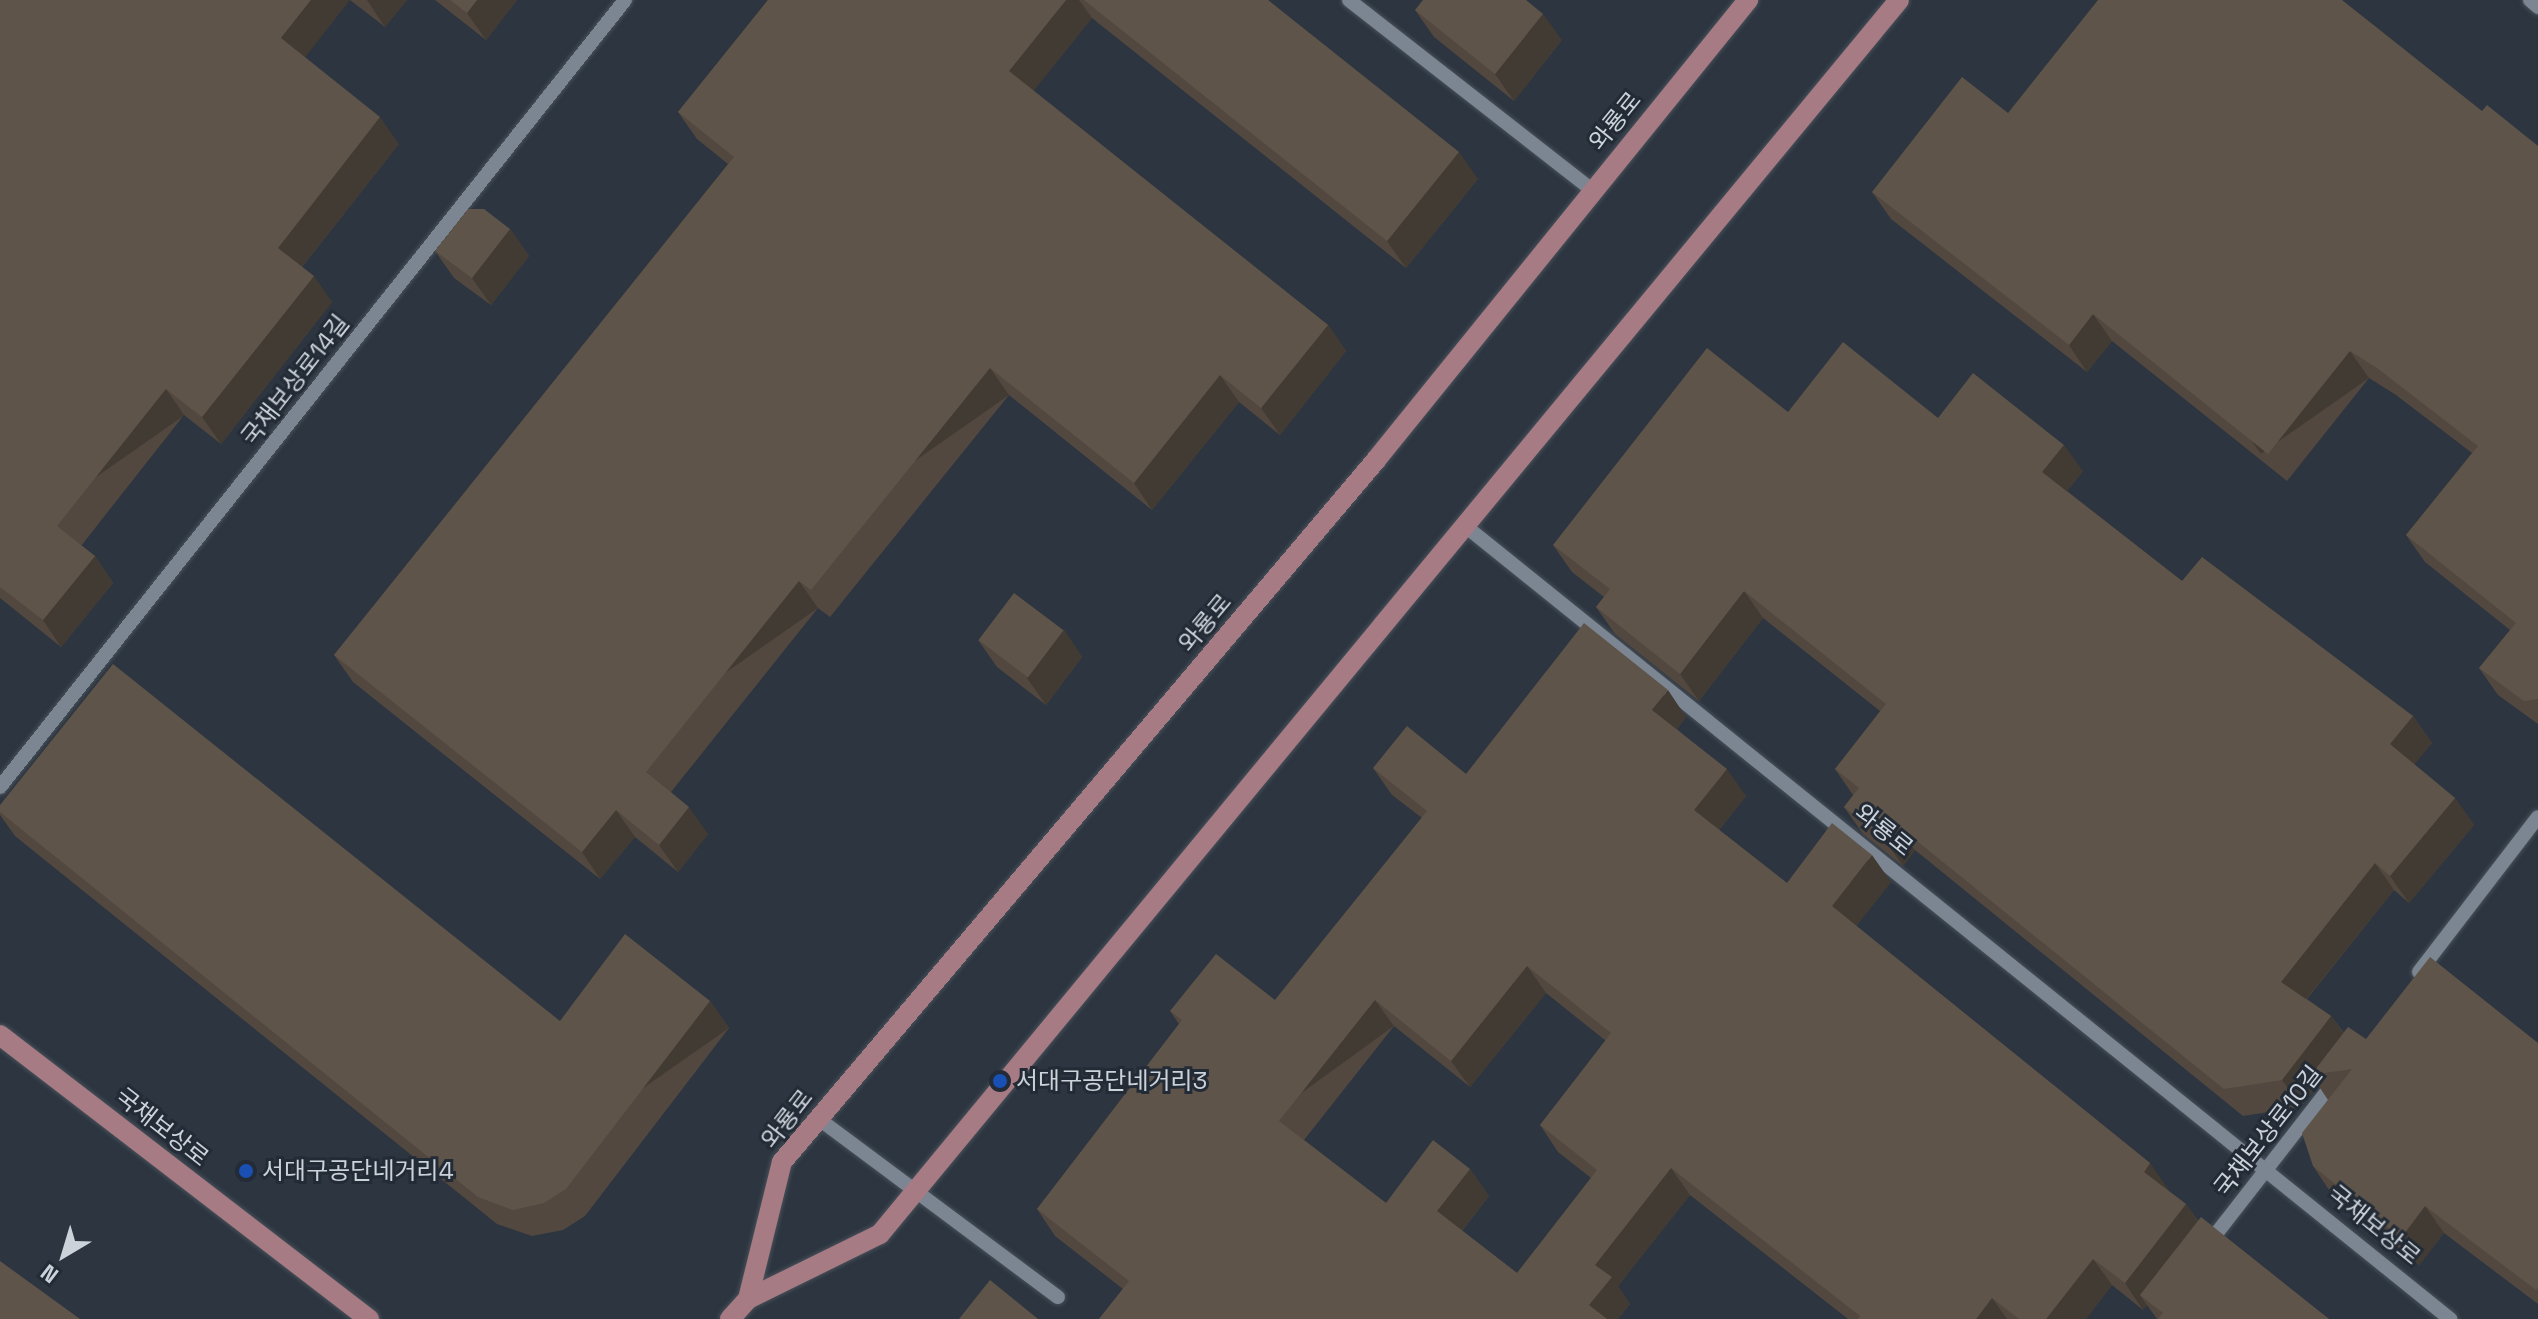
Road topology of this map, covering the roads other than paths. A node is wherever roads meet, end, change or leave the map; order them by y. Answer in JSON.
{"nodes":[{"id":1,"x":625,"y":0,"type":"edge"},
{"id":2,"x":1349,"y":0,"type":"edge"},
{"id":3,"x":1748,"y":0,"type":"edge"},
{"id":4,"x":1899,"y":0,"type":"edge"},
{"id":5,"x":2530,"y":0,"type":"edge"},
{"id":6,"x":2538,"y":7,"type":"edge"},
{"id":7,"x":1592,"y":190,"type":"junction"},
{"id":8,"x":1469,"y":529,"type":"junction"},
{"id":9,"x":0,"y":787,"type":"edge"},
{"id":10,"x":2538,"y":817,"type":"edge"},
{"id":11,"x":2412,"y":982,"type":"edge"},
{"id":12,"x":0,"y":1035,"type":"edge"},
{"id":13,"x":2344,"y":1070,"type":"edge"},
{"id":14,"x":819,"y":1119,"type":"junction"},
{"id":15,"x":2266,"y":1171,"type":"junction"},
{"id":16,"x":915,"y":1191,"type":"junction"},
{"id":17,"x":2197,"y":1257,"type":"edge"},
{"id":18,"x":1058,"y":1297,"type":"dead end"},
{"id":19,"x":748,"y":1299,"type":"junction"},
{"id":20,"x":369,"y":1319,"type":"edge"},
{"id":21,"x":730,"y":1319,"type":"edge"},
{"id":22,"x":2450,"y":1319,"type":"edge"}],
"edges":[{"from":1,"to":9,"type":"street","name":"국채보상로14길"},
{"from":2,"to":7,"type":"street"},
{"from":3,"to":7,"type":"main road","name":"와룡로"},
{"from":4,"to":8,"type":"main road","name":"와룡로"},
{"from":5,"to":6,"type":"street"},
{"from":7,"to":14,"type":"main road","name":"와룡로"},
{"from":8,"to":15,"type":"street","name":"와룡로"},
{"from":8,"to":16,"type":"main road","name":"와룡로"},
{"from":10,"to":11,"type":"street"},
{"from":12,"to":20,"type":"main road","name":"국채보상로"},
{"from":13,"to":15,"type":"street","name":"국채보상로10길"},
{"from":14,"to":16,"type":"street"},
{"from":14,"to":19,"type":"main road","name":"와룡로"},
{"from":15,"to":17,"type":"street","name":"국채보상로10길"},
{"from":15,"to":22,"type":"street","name":"국채보상로"},
{"from":16,"to":18,"type":"street"},
{"from":16,"to":19,"type":"main road","name":"와룡로"},
{"from":19,"to":21,"type":"main road","name":"와룡로"}]}
